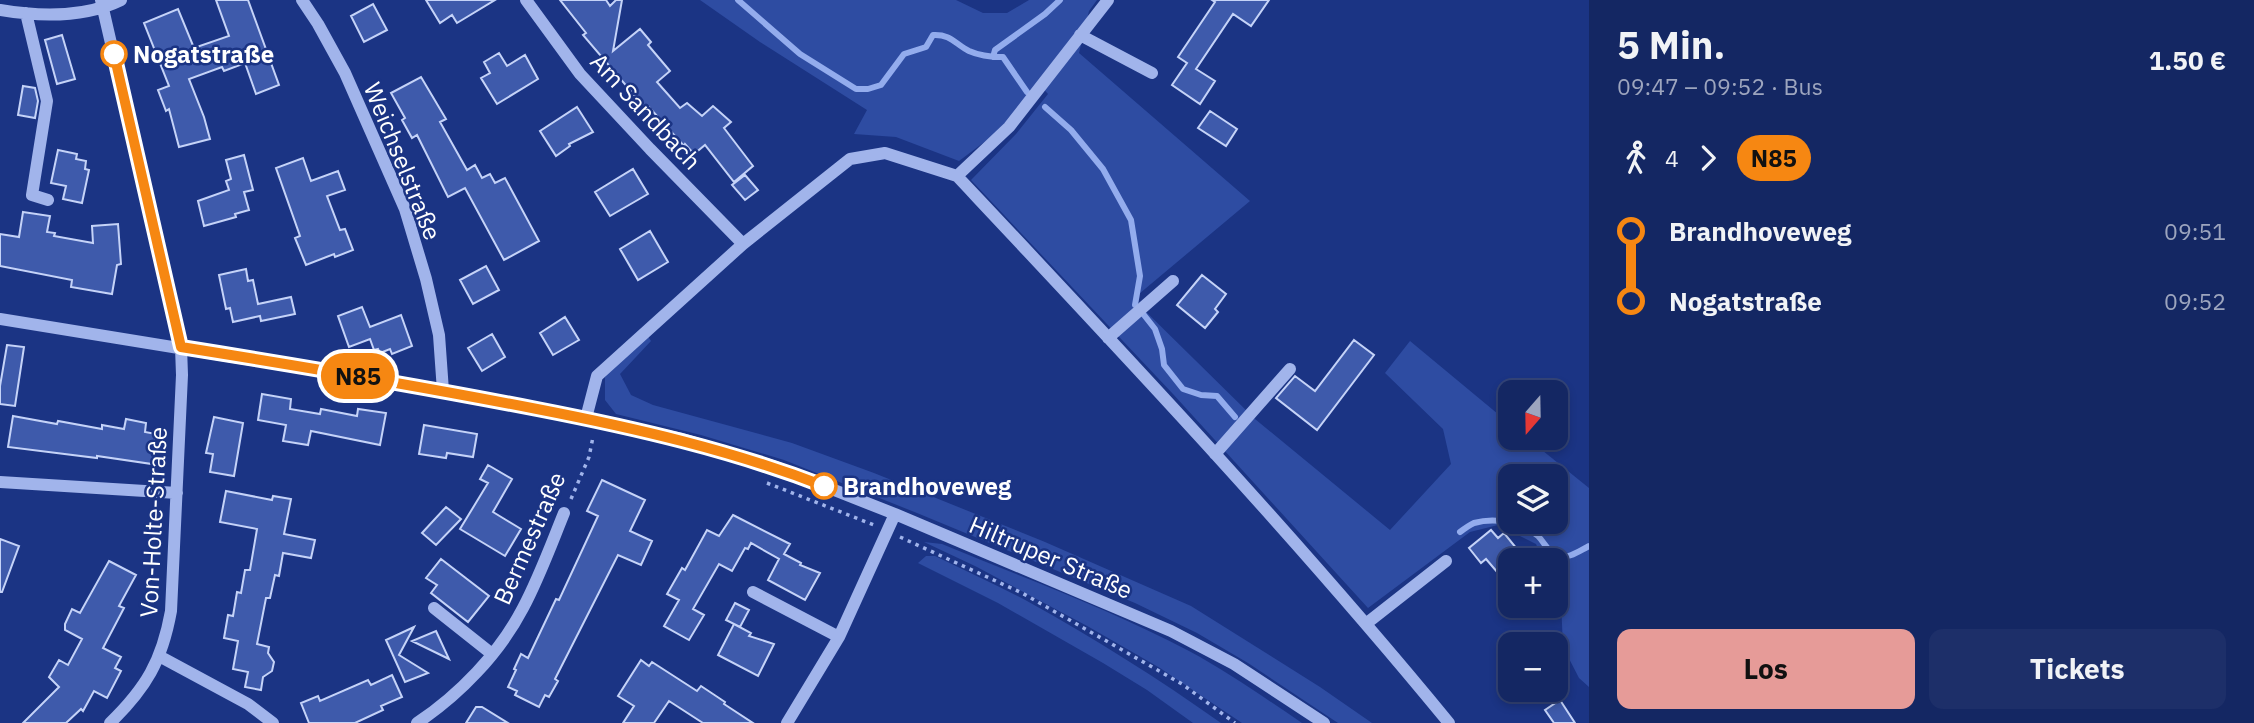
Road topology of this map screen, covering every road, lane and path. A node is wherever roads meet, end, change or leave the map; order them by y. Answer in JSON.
{"nodes":[{"id":1,"x":121,"y":0,"type":"edge"},
{"id":2,"x":302,"y":0,"type":"edge"},
{"id":3,"x":526,"y":0,"type":"edge"},
{"id":4,"x":1108,"y":0,"type":"edge"},
{"id":5,"x":102,"y":4,"type":"edge"},
{"id":6,"x":0,"y":10,"type":"edge"},
{"id":7,"x":26,"y":13,"type":"junction"},
{"id":8,"x":1080,"y":35,"type":"junction"},
{"id":9,"x":1152,"y":73,"type":"dead end"},
{"id":10,"x":957,"y":176,"type":"junction"},
{"id":11,"x":48,"y":200,"type":"dead end"},
{"id":12,"x":743,"y":244,"type":"junction"},
{"id":13,"x":1173,"y":281,"type":"dead end"},
{"id":14,"x":0,"y":319,"type":"edge"},
{"id":15,"x":1108,"y":338,"type":"junction"},
{"id":16,"x":181,"y":347,"type":"junction"},
{"id":17,"x":1290,"y":369,"type":"dead end"},
{"id":18,"x":443,"y":391,"type":"junction"},
{"id":19,"x":586,"y":418,"type":"junction"},
{"id":20,"x":593,"y":434,"type":"dead end"},
{"id":21,"x":1215,"y":454,"type":"junction"},
{"id":22,"x":758,"y":479,"type":"dead end"},
{"id":23,"x":0,"y":482,"type":"edge"},
{"id":24,"x":177,"y":493,"type":"junction"},
{"id":25,"x":564,"y":513,"type":"joint"},
{"id":26,"x":894,"y":514,"type":"junction"},
{"id":27,"x":888,"y":531,"type":"junction"},
{"id":28,"x":1446,"y":561,"type":"dead end"},
{"id":29,"x":753,"y":592,"type":"dead end"},
{"id":30,"x":434,"y":608,"type":"dead end"},
{"id":31,"x":1367,"y":624,"type":"junction"},
{"id":32,"x":839,"y":637,"type":"junction"},
{"id":33,"x":492,"y":654,"type":"junction"},
{"id":34,"x":159,"y":656,"type":"junction"},
{"id":35,"x":110,"y":723,"type":"edge"},
{"id":36,"x":273,"y":723,"type":"edge"},
{"id":37,"x":417,"y":723,"type":"edge"},
{"id":38,"x":787,"y":723,"type":"edge"},
{"id":39,"x":1235,"y":723,"type":"edge"},
{"id":40,"x":1324,"y":723,"type":"edge"},
{"id":41,"x":1449,"y":723,"type":"edge"}],
"edges":[{"from":1,"to":5,"type":"street"},
{"from":2,"to":18,"type":"street","name":"Weichselstraße"},
{"from":3,"to":12,"type":"street","name":"Am Sandbach"},
{"from":4,"to":8,"type":"street"},
{"from":5,"to":7,"type":"street"},
{"from":5,"to":16,"type":"street","name":"Von-Holte-Straße"},
{"from":6,"to":7,"type":"street"},
{"from":7,"to":11,"type":"street"},
{"from":8,"to":9,"type":"street"},
{"from":8,"to":10,"type":"street"},
{"from":10,"to":12,"type":"street"},
{"from":10,"to":15,"type":"street"},
{"from":12,"to":19,"type":"street"},
{"from":13,"to":15,"type":"street"},
{"from":14,"to":16,"type":"street","name":"Hiltruper Straße"},
{"from":15,"to":21,"type":"street"},
{"from":16,"to":18,"type":"street","name":"Hiltruper Straße"},
{"from":16,"to":24,"type":"street","name":"Von-Holte-Straße"},
{"from":17,"to":21,"type":"street"},
{"from":18,"to":19,"type":"street","name":"Hiltruper Straße"},
{"from":19,"to":26,"type":"street","name":"Hiltruper Straße"},
{"from":20,"to":25,"type":"path","name":"Bermestraße"},
{"from":21,"to":31,"type":"street"},
{"from":22,"to":27,"type":"path"},
{"from":23,"to":24,"type":"street"},
{"from":24,"to":34,"type":"street","name":"Von-Holte-Straße"},
{"from":25,"to":33,"type":"street","name":"Bermestraße"},
{"from":26,"to":27,"type":"street"},
{"from":26,"to":40,"type":"street","name":"Hiltruper Straße"},
{"from":27,"to":32,"type":"street"},
{"from":27,"to":39,"type":"path"},
{"from":28,"to":31,"type":"street"},
{"from":29,"to":32,"type":"street"},
{"from":30,"to":33,"type":"street"},
{"from":31,"to":41,"type":"street"},
{"from":32,"to":38,"type":"street"},
{"from":33,"to":37,"type":"street","name":"Bermestraße"},
{"from":34,"to":35,"type":"street","name":"Von-Holte-Straße"},
{"from":34,"to":36,"type":"street"}]}
